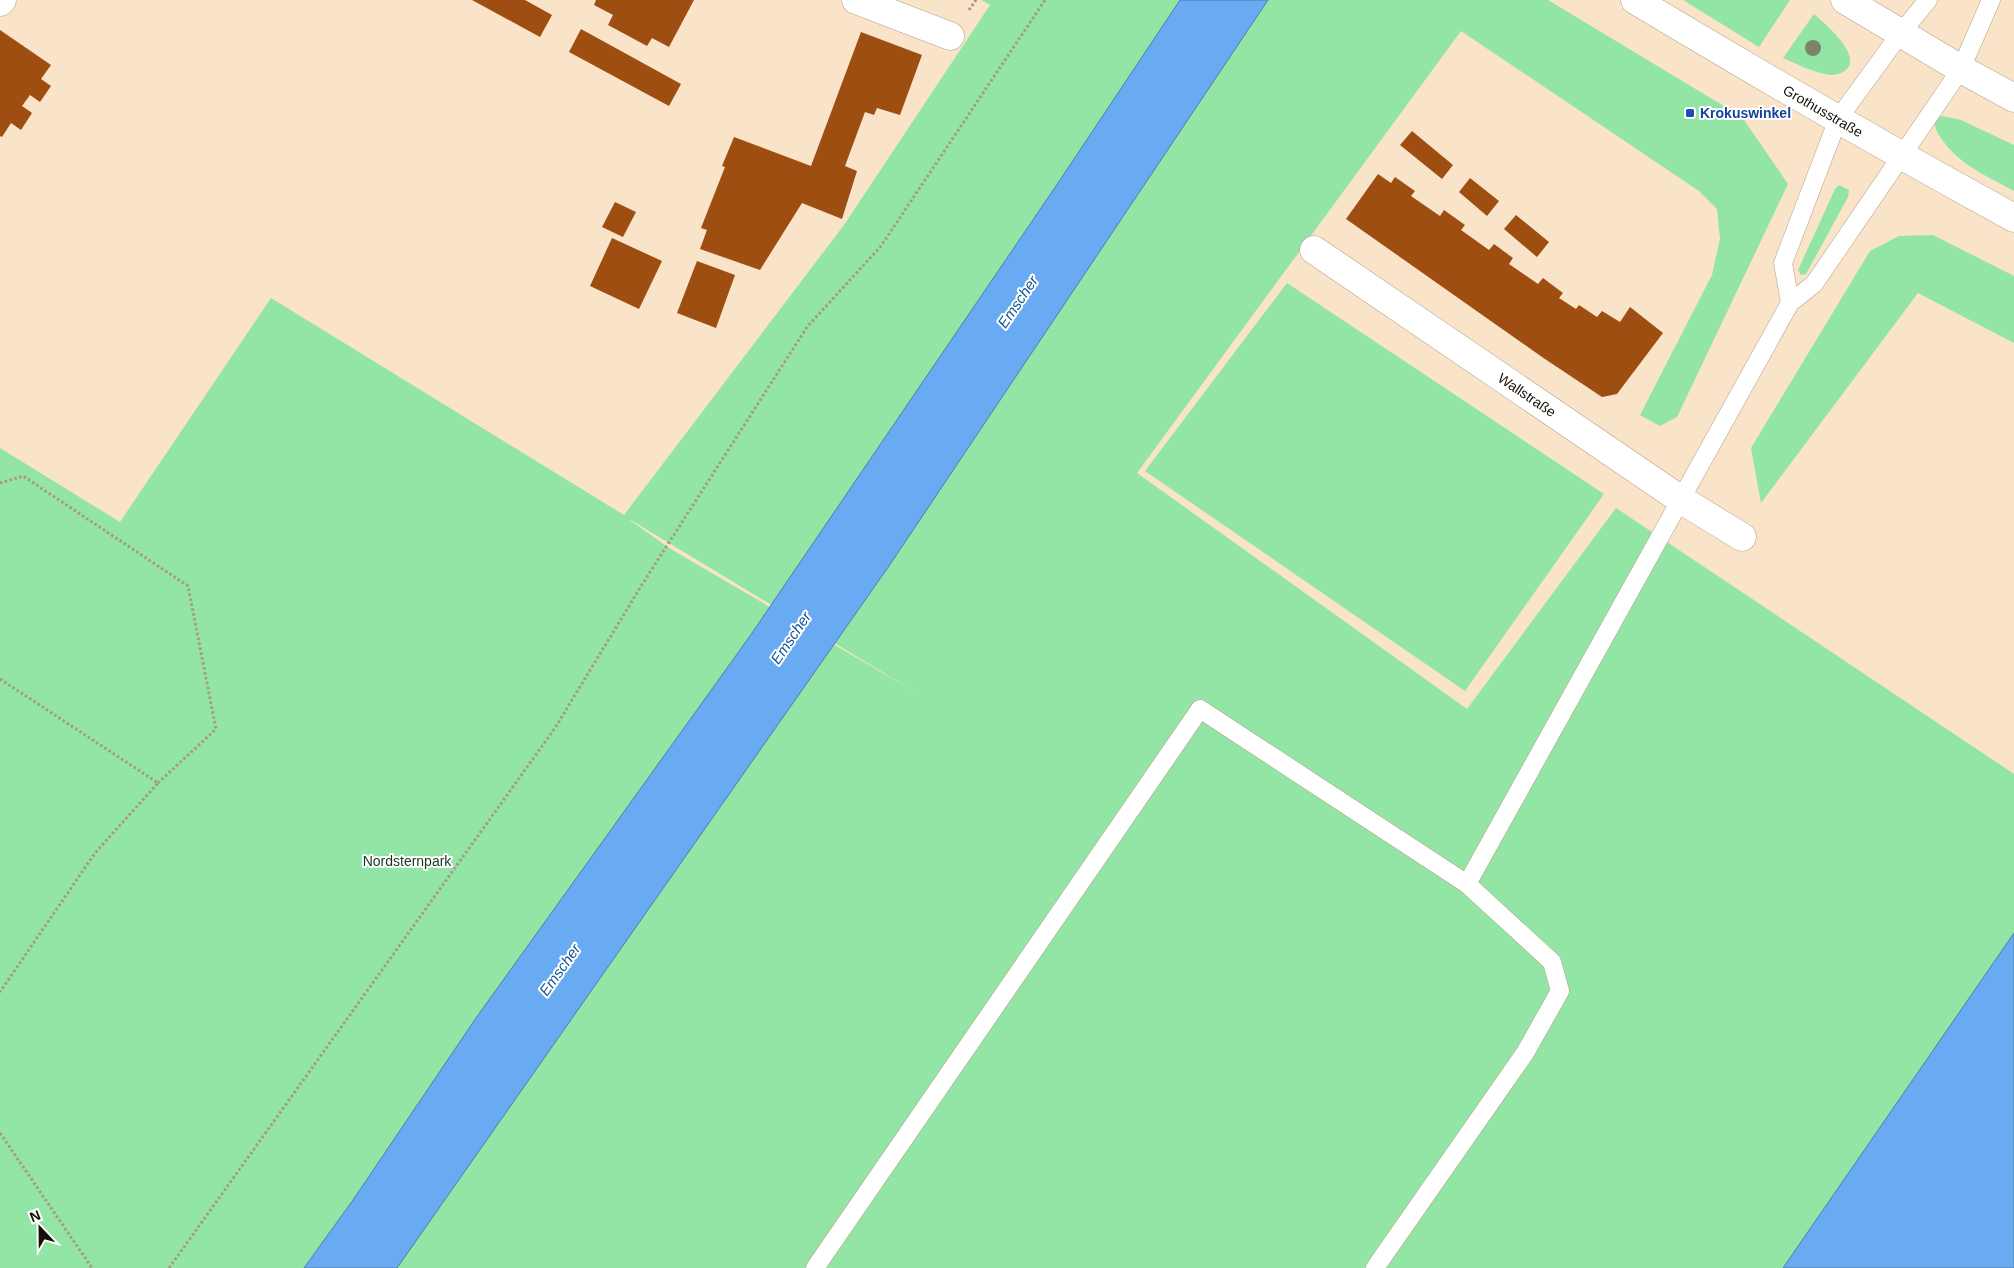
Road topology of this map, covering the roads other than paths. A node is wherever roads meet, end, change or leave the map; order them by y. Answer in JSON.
{"nodes":[{"id":1,"x":856,"y":0,"type":"edge"},
{"id":2,"x":1635,"y":0,"type":"edge"},
{"id":3,"x":1845,"y":0,"type":"edge"},
{"id":4,"x":1928,"y":0,"type":"edge"},
{"id":5,"x":1991,"y":0,"type":"edge"},
{"id":6,"x":1900,"y":34,"type":"junction"},
{"id":7,"x":950,"y":36,"type":"dead end"},
{"id":8,"x":1960,"y":70,"type":"junction"},
{"id":9,"x":2014,"y":98,"type":"edge"},
{"id":10,"x":1838,"y":119,"type":"junction"},
{"id":11,"x":1901,"y":156,"type":"junction"},
{"id":12,"x":2014,"y":218,"type":"edge"},
{"id":13,"x":1314,"y":250,"type":"dead end"},
{"id":14,"x":1790,"y":303,"type":"junction"},
{"id":15,"x":1680,"y":499,"type":"junction"},
{"id":16,"x":1742,"y":537,"type":"dead end"},
{"id":17,"x":1466,"y":884,"type":"junction"},
{"id":18,"x":815,"y":1268,"type":"edge"},
{"id":19,"x":1375,"y":1268,"type":"edge"}],
"edges":[{"from":1,"to":7,"type":"main road"},
{"from":2,"to":10,"type":"main road","name":"Grothusstraße"},
{"from":3,"to":6,"type":"main road"},
{"from":4,"to":6,"type":"lane"},
{"from":5,"to":8,"type":"lane"},
{"from":6,"to":8,"type":"main road"},
{"from":6,"to":10,"type":"lane"},
{"from":8,"to":9,"type":"main road"},
{"from":8,"to":11,"type":"lane"},
{"from":10,"to":11,"type":"main road","name":"Grothusstraße"},
{"from":10,"to":14,"type":"lane"},
{"from":11,"to":12,"type":"main road","name":"Grothusstraße"},
{"from":11,"to":14,"type":"lane"},
{"from":13,"to":15,"type":"main road","name":"Wallstraße"},
{"from":14,"to":15,"type":"lane"},
{"from":15,"to":16,"type":"main road","name":"Wallstraße"},
{"from":15,"to":17,"type":"lane"},
{"from":17,"to":18,"type":"lane"},
{"from":17,"to":19,"type":"lane"}]}
